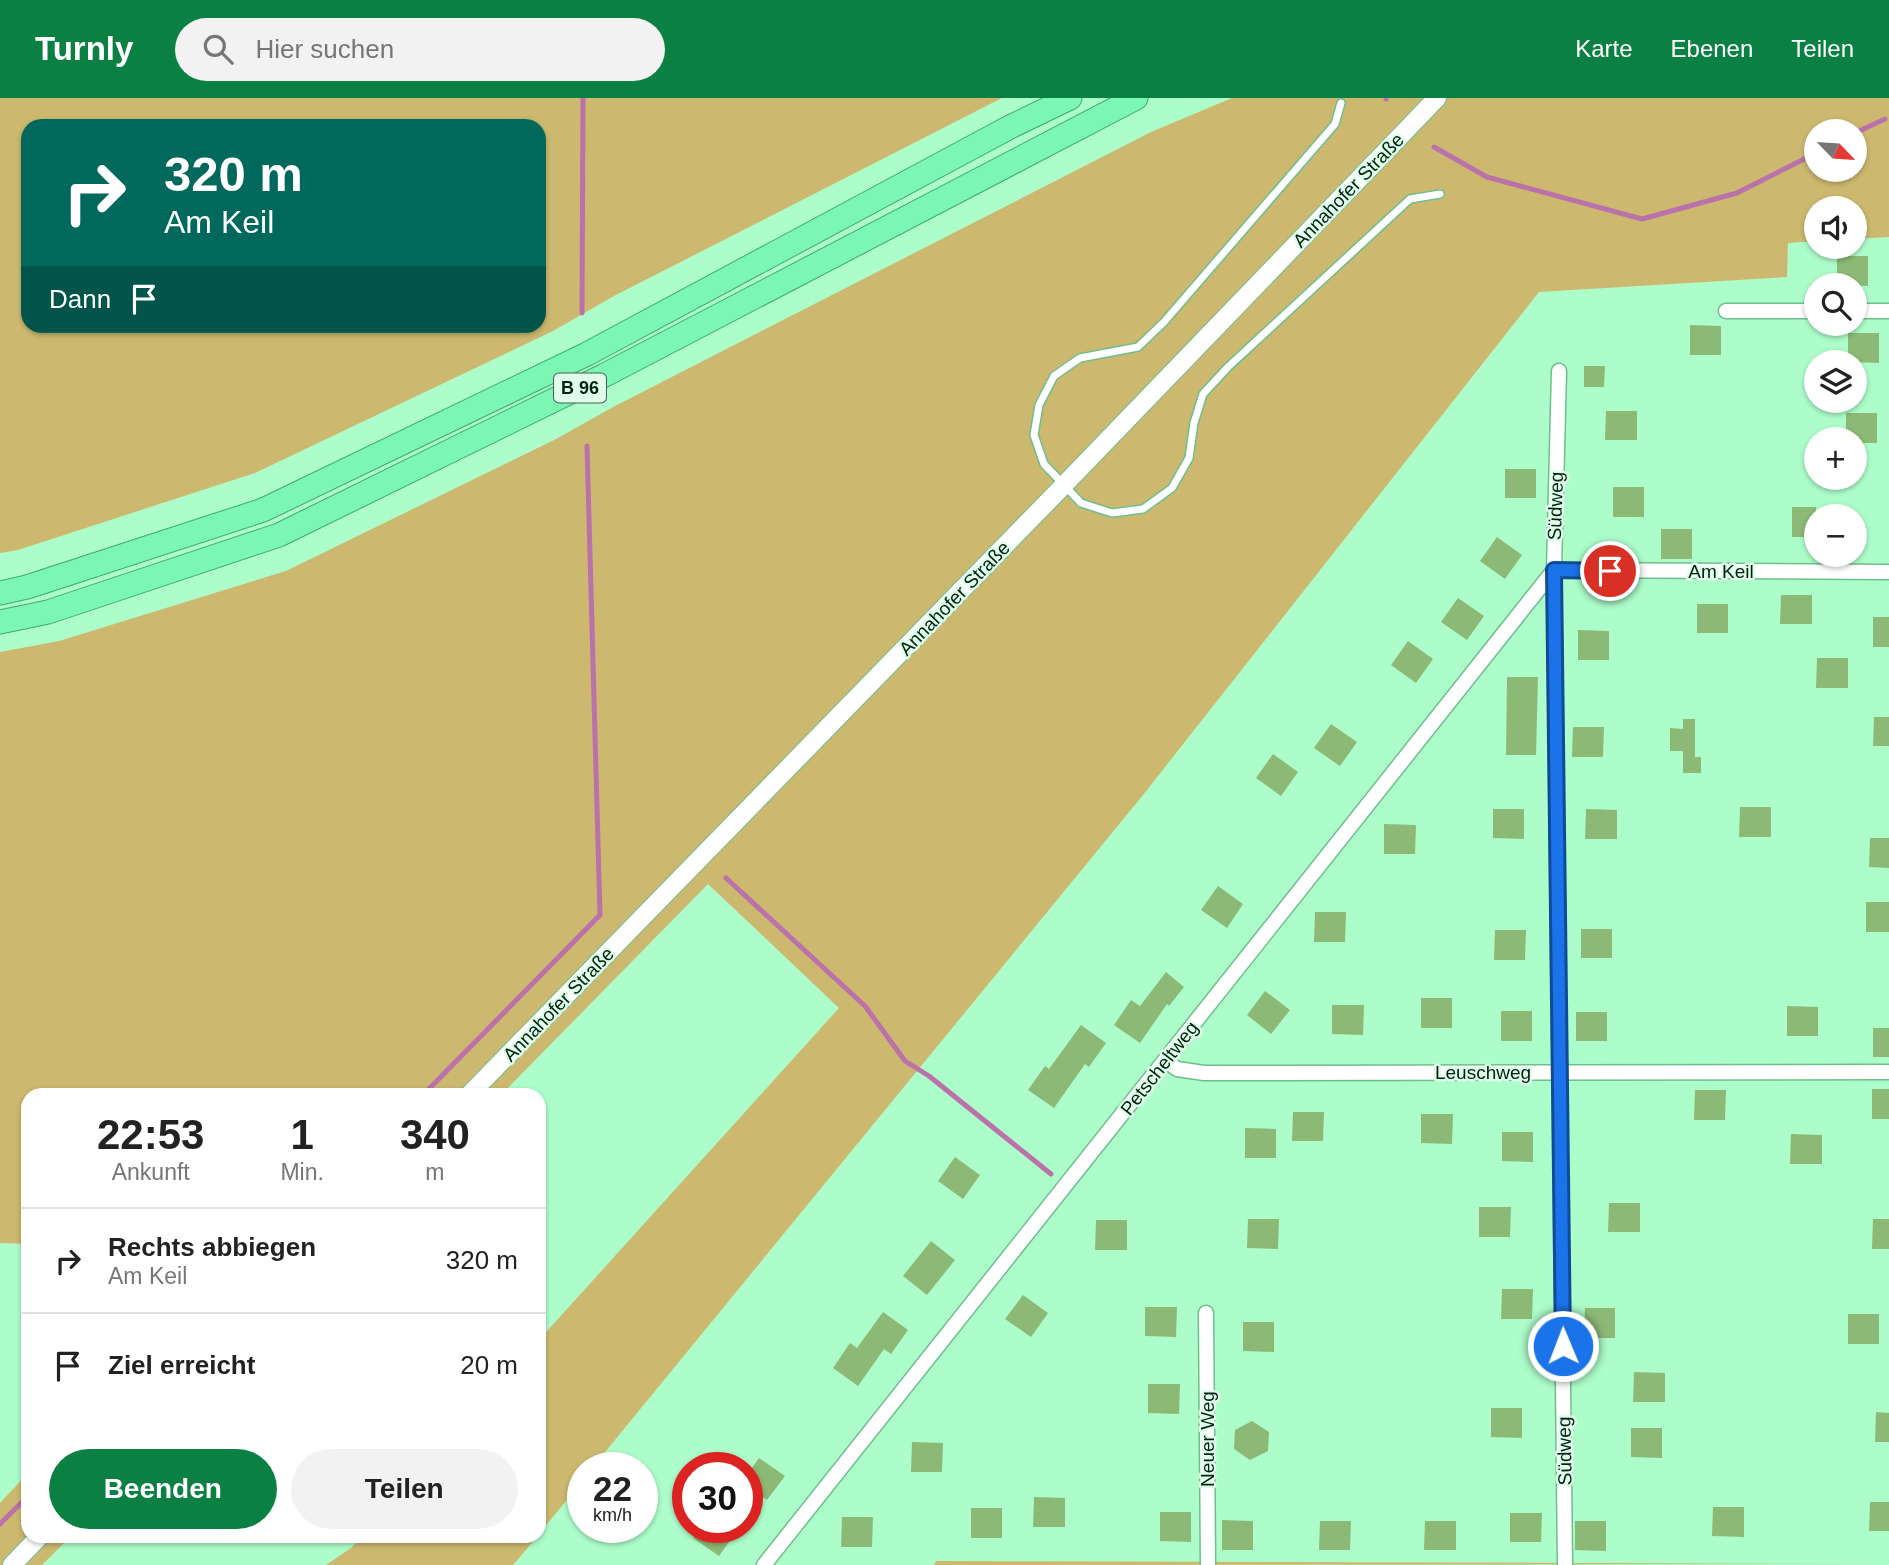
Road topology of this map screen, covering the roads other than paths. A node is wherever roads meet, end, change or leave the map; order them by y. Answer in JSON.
{"nodes":[{"id":1,"x":1070,"y":98,"type":"edge"},
{"id":2,"x":1136,"y":98,"type":"edge"},
{"id":3,"x":1437,"y":98,"type":"edge"},
{"id":4,"x":1341,"y":103,"type":"dead end"},
{"id":5,"x":1440,"y":194,"type":"dead end"},
{"id":6,"x":1726,"y":311,"type":"dead end"},
{"id":7,"x":1804,"y":311,"type":"edge"},
{"id":8,"x":1867,"y":311,"type":"edge"},
{"id":9,"x":1889,"y":311,"type":"edge"},
{"id":10,"x":1559,"y":371,"type":"dead end"},
{"id":11,"x":1063,"y":486,"type":"junction"},
{"id":12,"x":1554,"y":570,"type":"junction"},
{"id":13,"x":1889,"y":572,"type":"edge"},
{"id":14,"x":0,"y":593,"type":"edge"},
{"id":15,"x":0,"y":622,"type":"edge"},
{"id":16,"x":1165,"y":1060,"type":"junction"},
{"id":17,"x":1560,"y":1071,"type":"junction"},
{"id":18,"x":1889,"y":1072,"type":"edge"},
{"id":19,"x":476,"y":1088,"type":"edge"},
{"id":20,"x":1206,"y":1313,"type":"dead end"},
{"id":21,"x":33,"y":1543,"type":"edge"},
{"id":22,"x":772,"y":1562,"type":"edge"},
{"id":23,"x":12,"y":1565,"type":"edge"},
{"id":24,"x":1208,"y":1565,"type":"edge"},
{"id":25,"x":1565,"y":1565,"type":"edge"}],
"edges":[{"from":1,"to":14,"type":"highway","number":"B 96"},
{"from":2,"to":15,"type":"highway","number":"B 96"},
{"from":3,"to":11,"type":"street","name":"Annahofer Straße"},
{"from":4,"to":11,"type":"lane"},
{"from":5,"to":11,"type":"lane"},
{"from":6,"to":7,"type":"street"},
{"from":8,"to":9,"type":"street"},
{"from":10,"to":12,"type":"street","name":"Südweg"},
{"from":11,"to":19,"type":"street","name":"Annahofer Straße"},
{"from":12,"to":13,"type":"street","name":"Am Keil"},
{"from":12,"to":16,"type":"street","name":"Petscheltweg"},
{"from":12,"to":17,"type":"street","name":"Südweg"},
{"from":16,"to":17,"type":"street","name":"Leuschweg"},
{"from":16,"to":22,"type":"street","name":"Petscheltweg"},
{"from":17,"to":18,"type":"street","name":"Leuschweg"},
{"from":17,"to":25,"type":"street","name":"Südweg"},
{"from":20,"to":24,"type":"street","name":"Neuer Weg"},
{"from":21,"to":23,"type":"street"}]}
